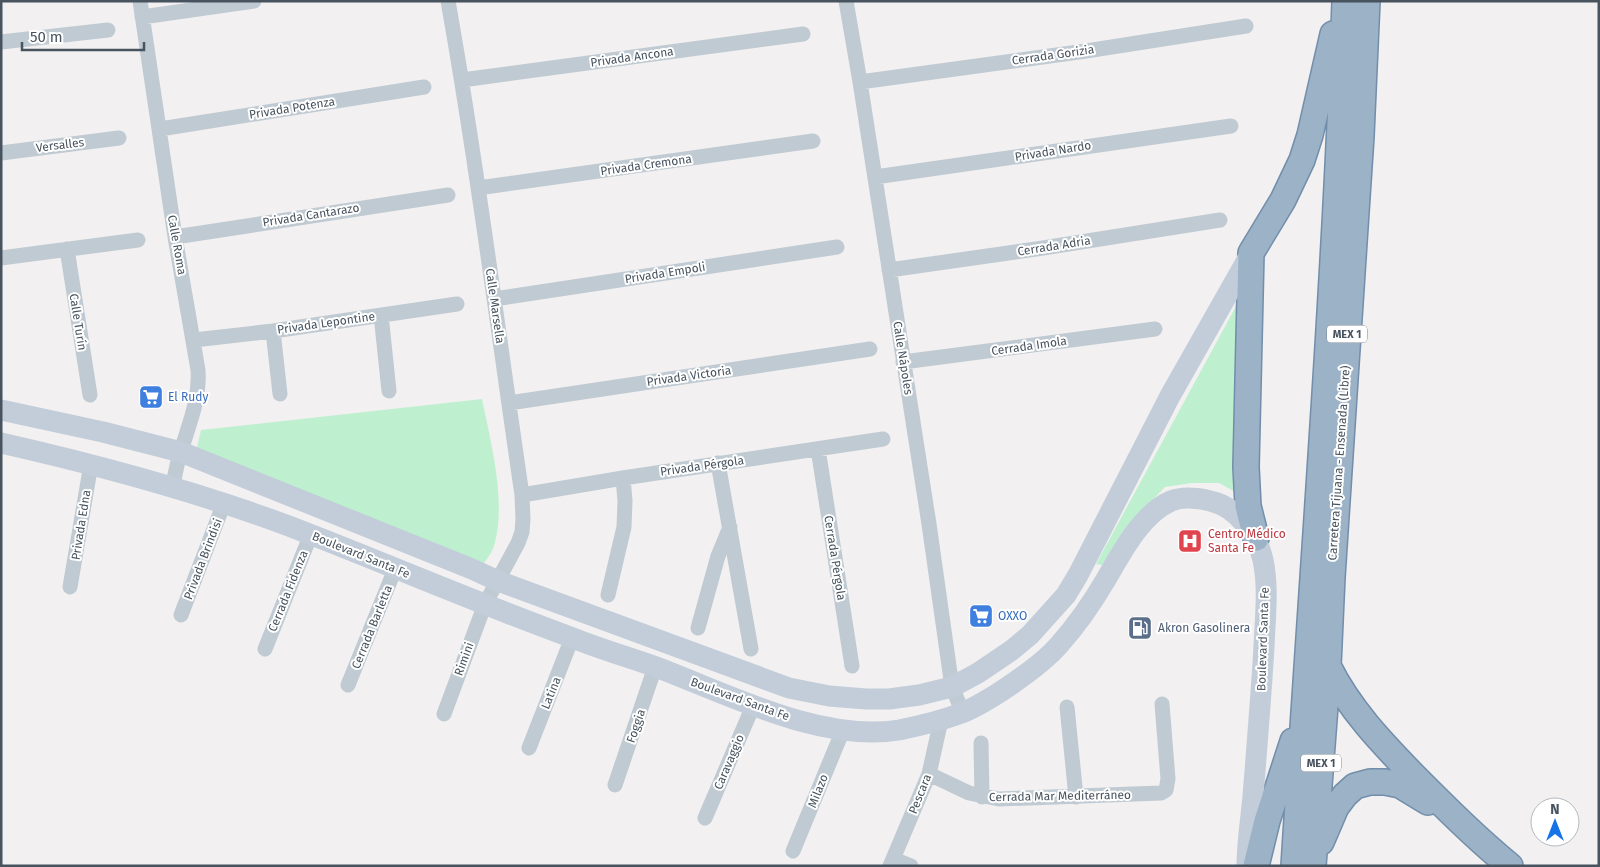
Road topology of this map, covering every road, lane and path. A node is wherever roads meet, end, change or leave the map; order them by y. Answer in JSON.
{"nodes":[{"id":1,"x":140,"y":1,"type":"edge"},
{"id":2,"x":254,"y":1,"type":"edge"},
{"id":3,"x":448,"y":1,"type":"edge"},
{"id":4,"x":846,"y":1,"type":"edge"},
{"id":5,"x":1341,"y":1,"type":"edge"},
{"id":6,"x":1345,"y":1,"type":"edge"},
{"id":7,"x":1367,"y":1,"type":"edge"},
{"id":8,"x":142,"y":17,"type":"junction"},
{"id":9,"x":1246,"y":26,"type":"dead end"},
{"id":10,"x":108,"y":30,"type":"dead end"},
{"id":11,"x":803,"y":34,"type":"dead end"},
{"id":12,"x":1,"y":42,"type":"edge"},
{"id":13,"x":462,"y":80,"type":"junction"},
{"id":14,"x":860,"y":82,"type":"junction"},
{"id":15,"x":424,"y":88,"type":"dead end"},
{"id":16,"x":1231,"y":126,"type":"dead end"},
{"id":17,"x":160,"y":129,"type":"junction"},
{"id":18,"x":118,"y":138,"type":"dead end"},
{"id":19,"x":813,"y":141,"type":"dead end"},
{"id":20,"x":1,"y":153,"type":"edge"},
{"id":21,"x":874,"y":177,"type":"junction"},
{"id":22,"x":478,"y":188,"type":"junction"},
{"id":23,"x":448,"y":195,"type":"dead end"},
{"id":24,"x":1220,"y":220,"type":"dead end"},
{"id":25,"x":175,"y":237,"type":"junction"},
{"id":26,"x":138,"y":240,"type":"dead end"},
{"id":27,"x":837,"y":247,"type":"dead end"},
{"id":28,"x":67,"y":249,"type":"junction"},
{"id":29,"x":1251,"y":253,"type":"junction"},
{"id":30,"x":1,"y":258,"type":"edge"},
{"id":31,"x":889,"y":270,"type":"junction"},
{"id":32,"x":494,"y":299,"type":"junction"},
{"id":33,"x":457,"y":304,"type":"dead end"},
{"id":34,"x":381,"y":315,"type":"junction"},
{"id":35,"x":1155,"y":329,"type":"dead end"},
{"id":36,"x":273,"y":331,"type":"junction"},
{"id":37,"x":194,"y":340,"type":"junction"},
{"id":38,"x":870,"y":349,"type":"dead end"},
{"id":39,"x":903,"y":362,"type":"junction"},
{"id":40,"x":389,"y":391,"type":"dead end"},
{"id":41,"x":280,"y":394,"type":"dead end"},
{"id":42,"x":90,"y":395,"type":"dead end"},
{"id":43,"x":509,"y":403,"type":"junction"},
{"id":44,"x":1,"y":410,"type":"edge"},
{"id":45,"x":883,"y":439,"type":"dead end"},
{"id":46,"x":2,"y":446,"type":"edge"},
{"id":47,"x":818,"y":449,"type":"junction"},
{"id":48,"x":180,"y":452,"type":"junction"},
{"id":49,"x":91,"y":464,"type":"junction"},
{"id":50,"x":718,"y":464,"type":"junction"},
{"id":51,"x":623,"y":478,"type":"junction"},
{"id":52,"x":173,"y":486,"type":"junction"},
{"id":53,"x":522,"y":495,"type":"junction"},
{"id":54,"x":224,"y":503,"type":"junction"},
{"id":55,"x":730,"y":526,"type":"junction"},
{"id":56,"x":311,"y":534,"type":"junction"},
{"id":57,"x":1256,"y":538,"type":"junction"},
{"id":58,"x":395,"y":569,"type":"junction"},
{"id":59,"x":1078,"y":575,"type":"junction"},
{"id":60,"x":498,"y":581,"type":"junction"},
{"id":61,"x":70,"y":587,"type":"dead end"},
{"id":62,"x":1097,"y":593,"type":"junction"},
{"id":63,"x":608,"y":595,"type":"dead end"},
{"id":64,"x":485,"y":604,"type":"junction"},
{"id":65,"x":181,"y":615,"type":"dead end"},
{"id":66,"x":698,"y":628,"type":"dead end"},
{"id":67,"x":572,"y":638,"type":"junction"},
{"id":68,"x":265,"y":649,"type":"dead end"},
{"id":69,"x":752,"y":649,"type":"dead end"},
{"id":70,"x":852,"y":666,"type":"dead end"},
{"id":71,"x":1328,"y":666,"type":"junction"},
{"id":72,"x":656,"y":667,"type":"junction"},
{"id":73,"x":348,"y":685,"type":"dead end"},
{"id":74,"x":952,"y":687,"type":"junction"},
{"id":75,"x":1305,"y":702,"type":"junction"},
{"id":76,"x":1162,"y":704,"type":"dead end"},
{"id":77,"x":753,"y":706,"type":"junction"},
{"id":78,"x":1067,"y":707,"type":"dead end"},
{"id":79,"x":963,"y":713,"type":"junction"},
{"id":80,"x":444,"y":714,"type":"dead end"},
{"id":81,"x":941,"y":720,"type":"junction"},
{"id":82,"x":843,"y":730,"type":"junction"},
{"id":83,"x":981,"y":743,"type":"dead end"},
{"id":84,"x":529,"y":748,"type":"dead end"},
{"id":85,"x":929,"y":774,"type":"junction"},
{"id":86,"x":615,"y":785,"type":"dead end"},
{"id":87,"x":982,"y":797,"type":"junction"},
{"id":88,"x":1076,"y":797,"type":"junction"},
{"id":89,"x":705,"y":818,"type":"dead end"},
{"id":90,"x":1456,"y":819,"type":"junction"},
{"id":91,"x":793,"y":851,"type":"dead end"},
{"id":92,"x":891,"y":862,"type":"edge"},
{"id":93,"x":1307,"y":864,"type":"edge"},
{"id":94,"x":911,"y":866,"type":"edge"},
{"id":95,"x":1247,"y":866,"type":"edge"},
{"id":96,"x":1256,"y":866,"type":"edge"},
{"id":97,"x":1510,"y":866,"type":"edge"}],
"edges":[{"from":1,"to":8,"type":"street","name":"Calle Roma"},
{"from":2,"to":8,"type":"street"},
{"from":3,"to":13,"type":"street","name":"Calle Marsella"},
{"from":4,"to":14,"type":"street","name":"Calle Nápoles"},
{"from":5,"to":29,"type":"highway"},
{"from":6,"to":75,"type":"highway","name":"Carretera Tijuana - Ensenada (Libre)","number":"MEX 1"},
{"from":7,"to":71,"type":"highway","name":"Carretera Tijuana - Ensenada (Libre)","number":"MEX 1"},
{"from":8,"to":17,"type":"street","name":"Calle Roma"},
{"from":9,"to":14,"type":"street","name":"Cerrada Gorizia"},
{"from":10,"to":12,"type":"street"},
{"from":11,"to":13,"type":"street","name":"Privada Ancona"},
{"from":13,"to":22,"type":"street","name":"Calle Marsella"},
{"from":14,"to":21,"type":"street","name":"Calle Nápoles"},
{"from":15,"to":17,"type":"street","name":"Privada Potenza"},
{"from":16,"to":21,"type":"street","name":"Privada Nardo"},
{"from":17,"to":25,"type":"street","name":"Calle Roma"},
{"from":18,"to":20,"type":"street","name":"Versalles"},
{"from":19,"to":22,"type":"street","name":"Privada Cremona"},
{"from":21,"to":31,"type":"street","name":"Calle Nápoles"},
{"from":22,"to":32,"type":"street","name":"Calle Marsella"},
{"from":23,"to":25,"type":"street","name":"Privada Cantarazo"},
{"from":24,"to":31,"type":"street","name":"Cerrada Adria"},
{"from":25,"to":37,"type":"street","name":"Calle Roma"},
{"from":26,"to":28,"type":"street"},
{"from":27,"to":32,"type":"street","name":"Privada Empoli"},
{"from":28,"to":30,"type":"street"},
{"from":28,"to":42,"type":"street","name":"Calle Turín"},
{"from":29,"to":57,"type":"highway"},
{"from":29,"to":59,"type":"main road"},
{"from":31,"to":39,"type":"street","name":"Calle Nápoles"},
{"from":32,"to":43,"type":"street","name":"Calle Marsella"},
{"from":33,"to":34,"type":"street","name":"Privada Lepontine"},
{"from":34,"to":36,"type":"street","name":"Privada Lepontine"},
{"from":34,"to":40,"type":"street"},
{"from":35,"to":39,"type":"street","name":"Cerrada Imola"},
{"from":36,"to":37,"type":"street","name":"Privada Lepontine"},
{"from":36,"to":41,"type":"street"},
{"from":37,"to":48,"type":"street","name":"Calle Roma"},
{"from":38,"to":43,"type":"street","name":"Privada Victoria"},
{"from":39,"to":74,"type":"street","name":"Calle Nápoles"},
{"from":43,"to":53,"type":"street","name":"Calle Marsella"},
{"from":44,"to":48,"type":"main road"},
{"from":45,"to":47,"type":"street","name":"Privada Pérgola"},
{"from":46,"to":49,"type":"main road","name":"Boulevard Santa Fe"},
{"from":47,"to":50,"type":"street","name":"Privada Pérgola"},
{"from":47,"to":70,"type":"street","name":"Cerrada Pérgola"},
{"from":48,"to":52,"type":"street","name":"Calle Roma"},
{"from":48,"to":60,"type":"main road"},
{"from":49,"to":52,"type":"main road","name":"Boulevard Santa Fe"},
{"from":49,"to":61,"type":"street","name":"Privada Edna"},
{"from":50,"to":51,"type":"street","name":"Privada Pérgola"},
{"from":50,"to":55,"type":"street"},
{"from":51,"to":53,"type":"street","name":"Privada Pérgola"},
{"from":51,"to":63,"type":"street"},
{"from":52,"to":54,"type":"main road","name":"Boulevard Santa Fe"},
{"from":53,"to":60,"type":"street","name":"Calle Marsella"},
{"from":54,"to":56,"type":"main road","name":"Boulevard Santa Fe"},
{"from":54,"to":65,"type":"street","name":"Privada Brindisi"},
{"from":55,"to":66,"type":"street"},
{"from":55,"to":69,"type":"street"},
{"from":56,"to":58,"type":"main road","name":"Boulevard Santa Fe"},
{"from":56,"to":68,"type":"street","name":"Cerrada Fidenza"},
{"from":57,"to":62,"type":"main road","name":"Boulevard Santa Fe"},
{"from":57,"to":95,"type":"main road","name":"Boulevard Santa Fe"},
{"from":58,"to":64,"type":"main road","name":"Boulevard Santa Fe"},
{"from":58,"to":73,"type":"street","name":"Cerrada Barletta"},
{"from":59,"to":62,"type":"street"},
{"from":59,"to":74,"type":"main road"},
{"from":60,"to":64,"type":"street","name":"Calle Marsella"},
{"from":60,"to":74,"type":"main road"},
{"from":62,"to":79,"type":"main road","name":"Boulevard Santa Fe"},
{"from":64,"to":67,"type":"main road","name":"Boulevard Santa Fe"},
{"from":64,"to":80,"type":"street","name":"Rimini"},
{"from":67,"to":72,"type":"main road","name":"Boulevard Santa Fe"},
{"from":67,"to":84,"type":"street","name":"Latina"},
{"from":71,"to":90,"type":"highway"},
{"from":71,"to":93,"type":"highway","name":"Carretera Tijuana - Ensenada (Libre)","number":"MEX 1"},
{"from":72,"to":77,"type":"main road","name":"Boulevard Santa Fe"},
{"from":72,"to":86,"type":"street","name":"Foggia"},
{"from":74,"to":79,"type":"street","name":"Calle Nápoles"},
{"from":75,"to":93,"type":"highway","name":"Carretera Tijuana - Ensenada (Libre)","number":"MEX 1"},
{"from":75,"to":96,"type":"highway"},
{"from":76,"to":88,"type":"street","name":"Cerrada Mar Mediterráneo"},
{"from":77,"to":82,"type":"main road","name":"Boulevard Santa Fe"},
{"from":77,"to":89,"type":"street","name":"Caravaggio"},
{"from":78,"to":88,"type":"street"},
{"from":79,"to":81,"type":"main road","name":"Boulevard Santa Fe"},
{"from":81,"to":82,"type":"main road","name":"Boulevard Santa Fe"},
{"from":81,"to":85,"type":"street","name":"Pescara"},
{"from":82,"to":91,"type":"street","name":"Milazo"},
{"from":83,"to":87,"type":"street"},
{"from":85,"to":87,"type":"street","name":"Cerrada Mar Mediterráneo"},
{"from":85,"to":92,"type":"street","name":"Pescara"},
{"from":87,"to":88,"type":"street","name":"Cerrada Mar Mediterráneo"},
{"from":90,"to":93,"type":"highway"},
{"from":90,"to":97,"type":"highway"},
{"from":92,"to":94,"type":"street"}]}
